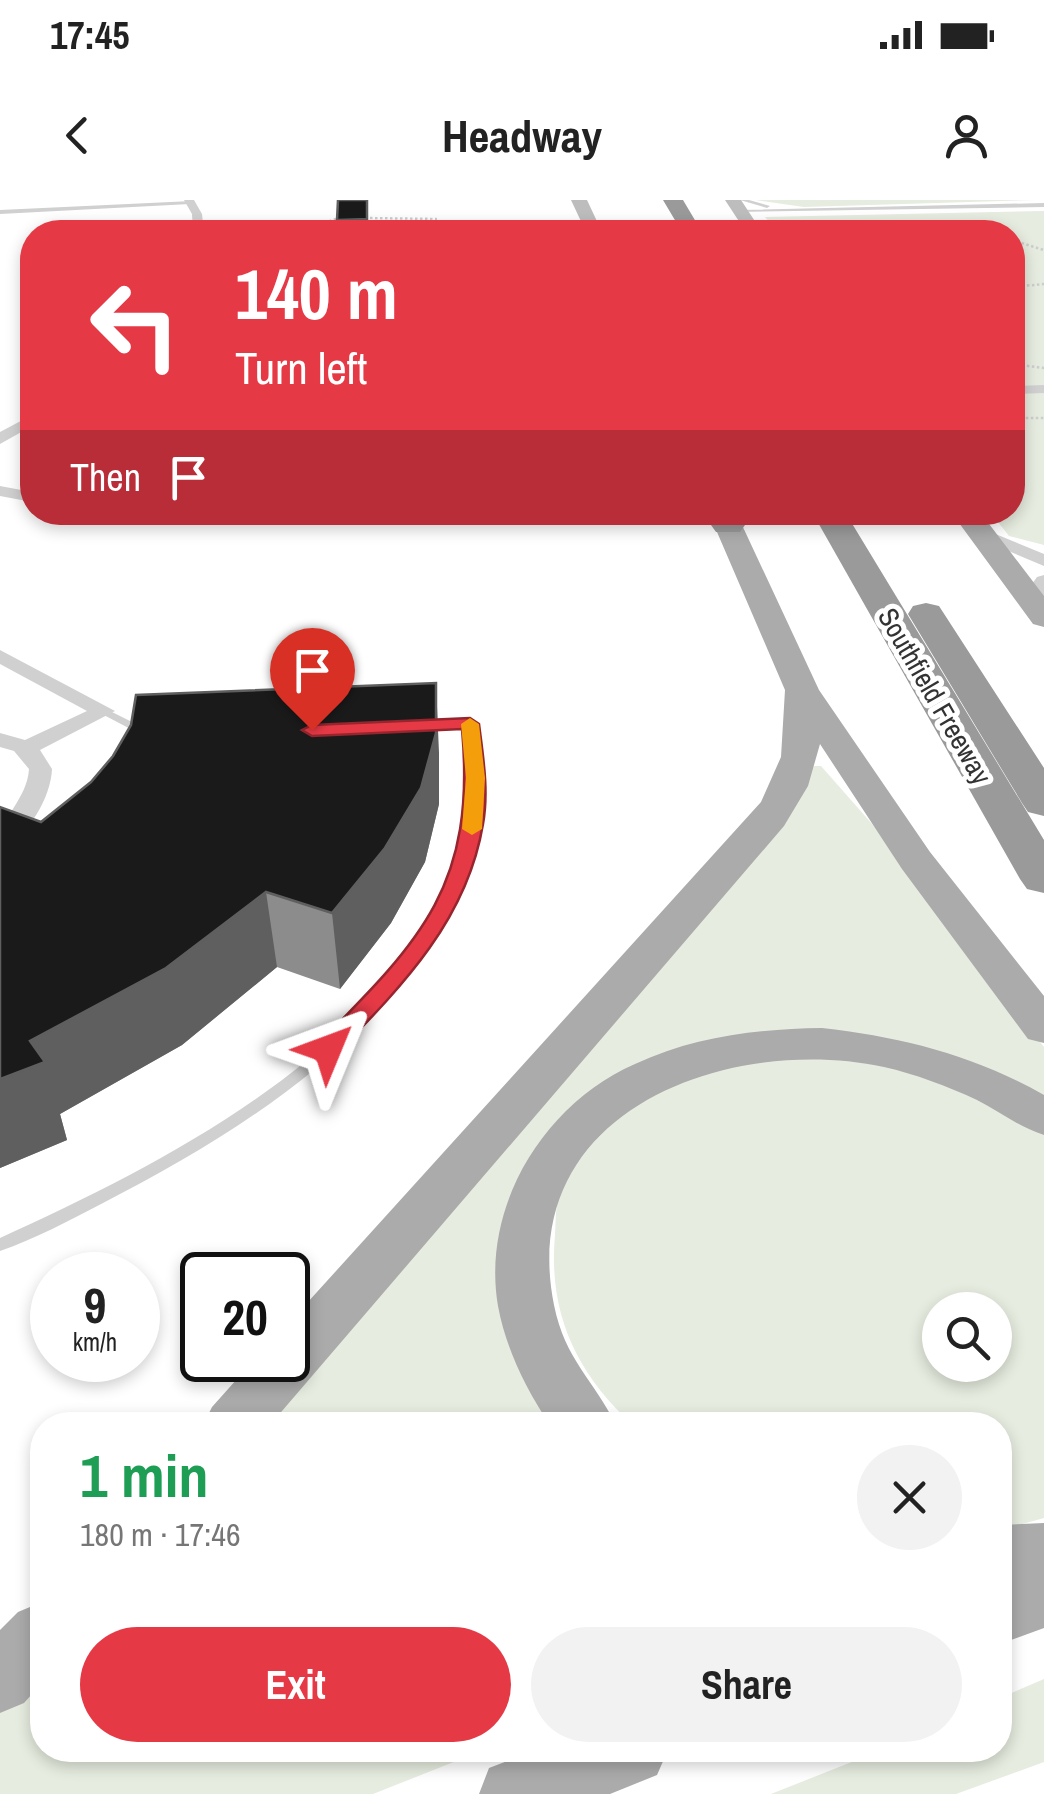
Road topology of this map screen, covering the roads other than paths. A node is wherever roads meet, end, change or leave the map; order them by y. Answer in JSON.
{"nodes":[{"id":1,"x":73,"y":200,"type":"edge"},
{"id":2,"x":190,"y":201,"type":"edge"},
{"id":3,"x":739,"y":204,"type":"edge"},
{"id":4,"x":1044,"y":205,"type":"edge"},
{"id":5,"x":0,"y":210,"type":"edge"},
{"id":6,"x":828,"y":210,"type":"junction"},
{"id":7,"x":730,"y":525,"type":"edge"},
{"id":8,"x":836,"y":525,"type":"edge"},
{"id":9,"x":870,"y":525,"type":"edge"},
{"id":10,"x":975,"y":525,"type":"edge"},
{"id":11,"x":977,"y":525,"type":"edge"},
{"id":12,"x":1044,"y":560,"type":"edge"},
{"id":13,"x":1042,"y":602,"type":"edge"},
{"id":14,"x":0,"y":656,"type":"edge"},
{"id":15,"x":802,"y":690,"type":"junction"},
{"id":16,"x":104,"y":711,"type":"junction"},
{"id":17,"x":411,"y":726,"type":"edge"},
{"id":18,"x":152,"y":737,"type":"edge"},
{"id":19,"x":0,"y":740,"type":"edge"},
{"id":20,"x":27,"y":748,"type":"junction"},
{"id":21,"x":1044,"y":804,"type":"edge"},
{"id":22,"x":0,"y":838,"type":"edge"},
{"id":23,"x":1044,"y":880,"type":"edge"},
{"id":24,"x":1044,"y":1028,"type":"edge"},
{"id":25,"x":1044,"y":1118,"type":"edge"},
{"id":26,"x":0,"y":1245,"type":"edge"},
{"id":27,"x":245,"y":1412,"type":"edge"},
{"id":28,"x":577,"y":1412,"type":"edge"},
{"id":29,"x":1044,"y":1553,"type":"edge"},
{"id":30,"x":1012,"y":1555,"type":"edge"},
{"id":31,"x":1044,"y":1596,"type":"edge"},
{"id":32,"x":1012,"y":1608,"type":"edge"},
{"id":33,"x":30,"y":1647,"type":"edge"},
{"id":34,"x":0,"y":1679,"type":"edge"},
{"id":35,"x":600,"y":1762,"type":"edge"},
{"id":36,"x":515,"y":1794,"type":"edge"}],
"edges":[{"from":1,"to":5,"type":"lane"},
{"from":2,"to":5,"type":"lane"},
{"from":3,"to":6,"type":"lane"},
{"from":3,"to":6,"type":"lane"},
{"from":4,"to":6,"type":"lane"},
{"from":7,"to":15,"type":"main road"},
{"from":8,"to":23,"type":"highway","name":"Southfield Freeway"},
{"from":9,"to":21,"type":"highway","name":"Southfield Freeway"},
{"from":10,"to":13,"type":"main road"},
{"from":11,"to":12,"type":"street"},
{"from":14,"to":16,"type":"street"},
{"from":15,"to":24,"type":"main road"},
{"from":15,"to":27,"type":"main road"},
{"from":16,"to":18,"type":"lane"},
{"from":16,"to":20,"type":"street"},
{"from":17,"to":26,"type":"lane"},
{"from":19,"to":20,"type":"street"},
{"from":20,"to":22,"type":"street"},
{"from":25,"to":28,"type":"main road"},
{"from":29,"to":30,"type":"main road"},
{"from":31,"to":32,"type":"main road"},
{"from":33,"to":34,"type":"main road"},
{"from":35,"to":36,"type":"main road"}]}
